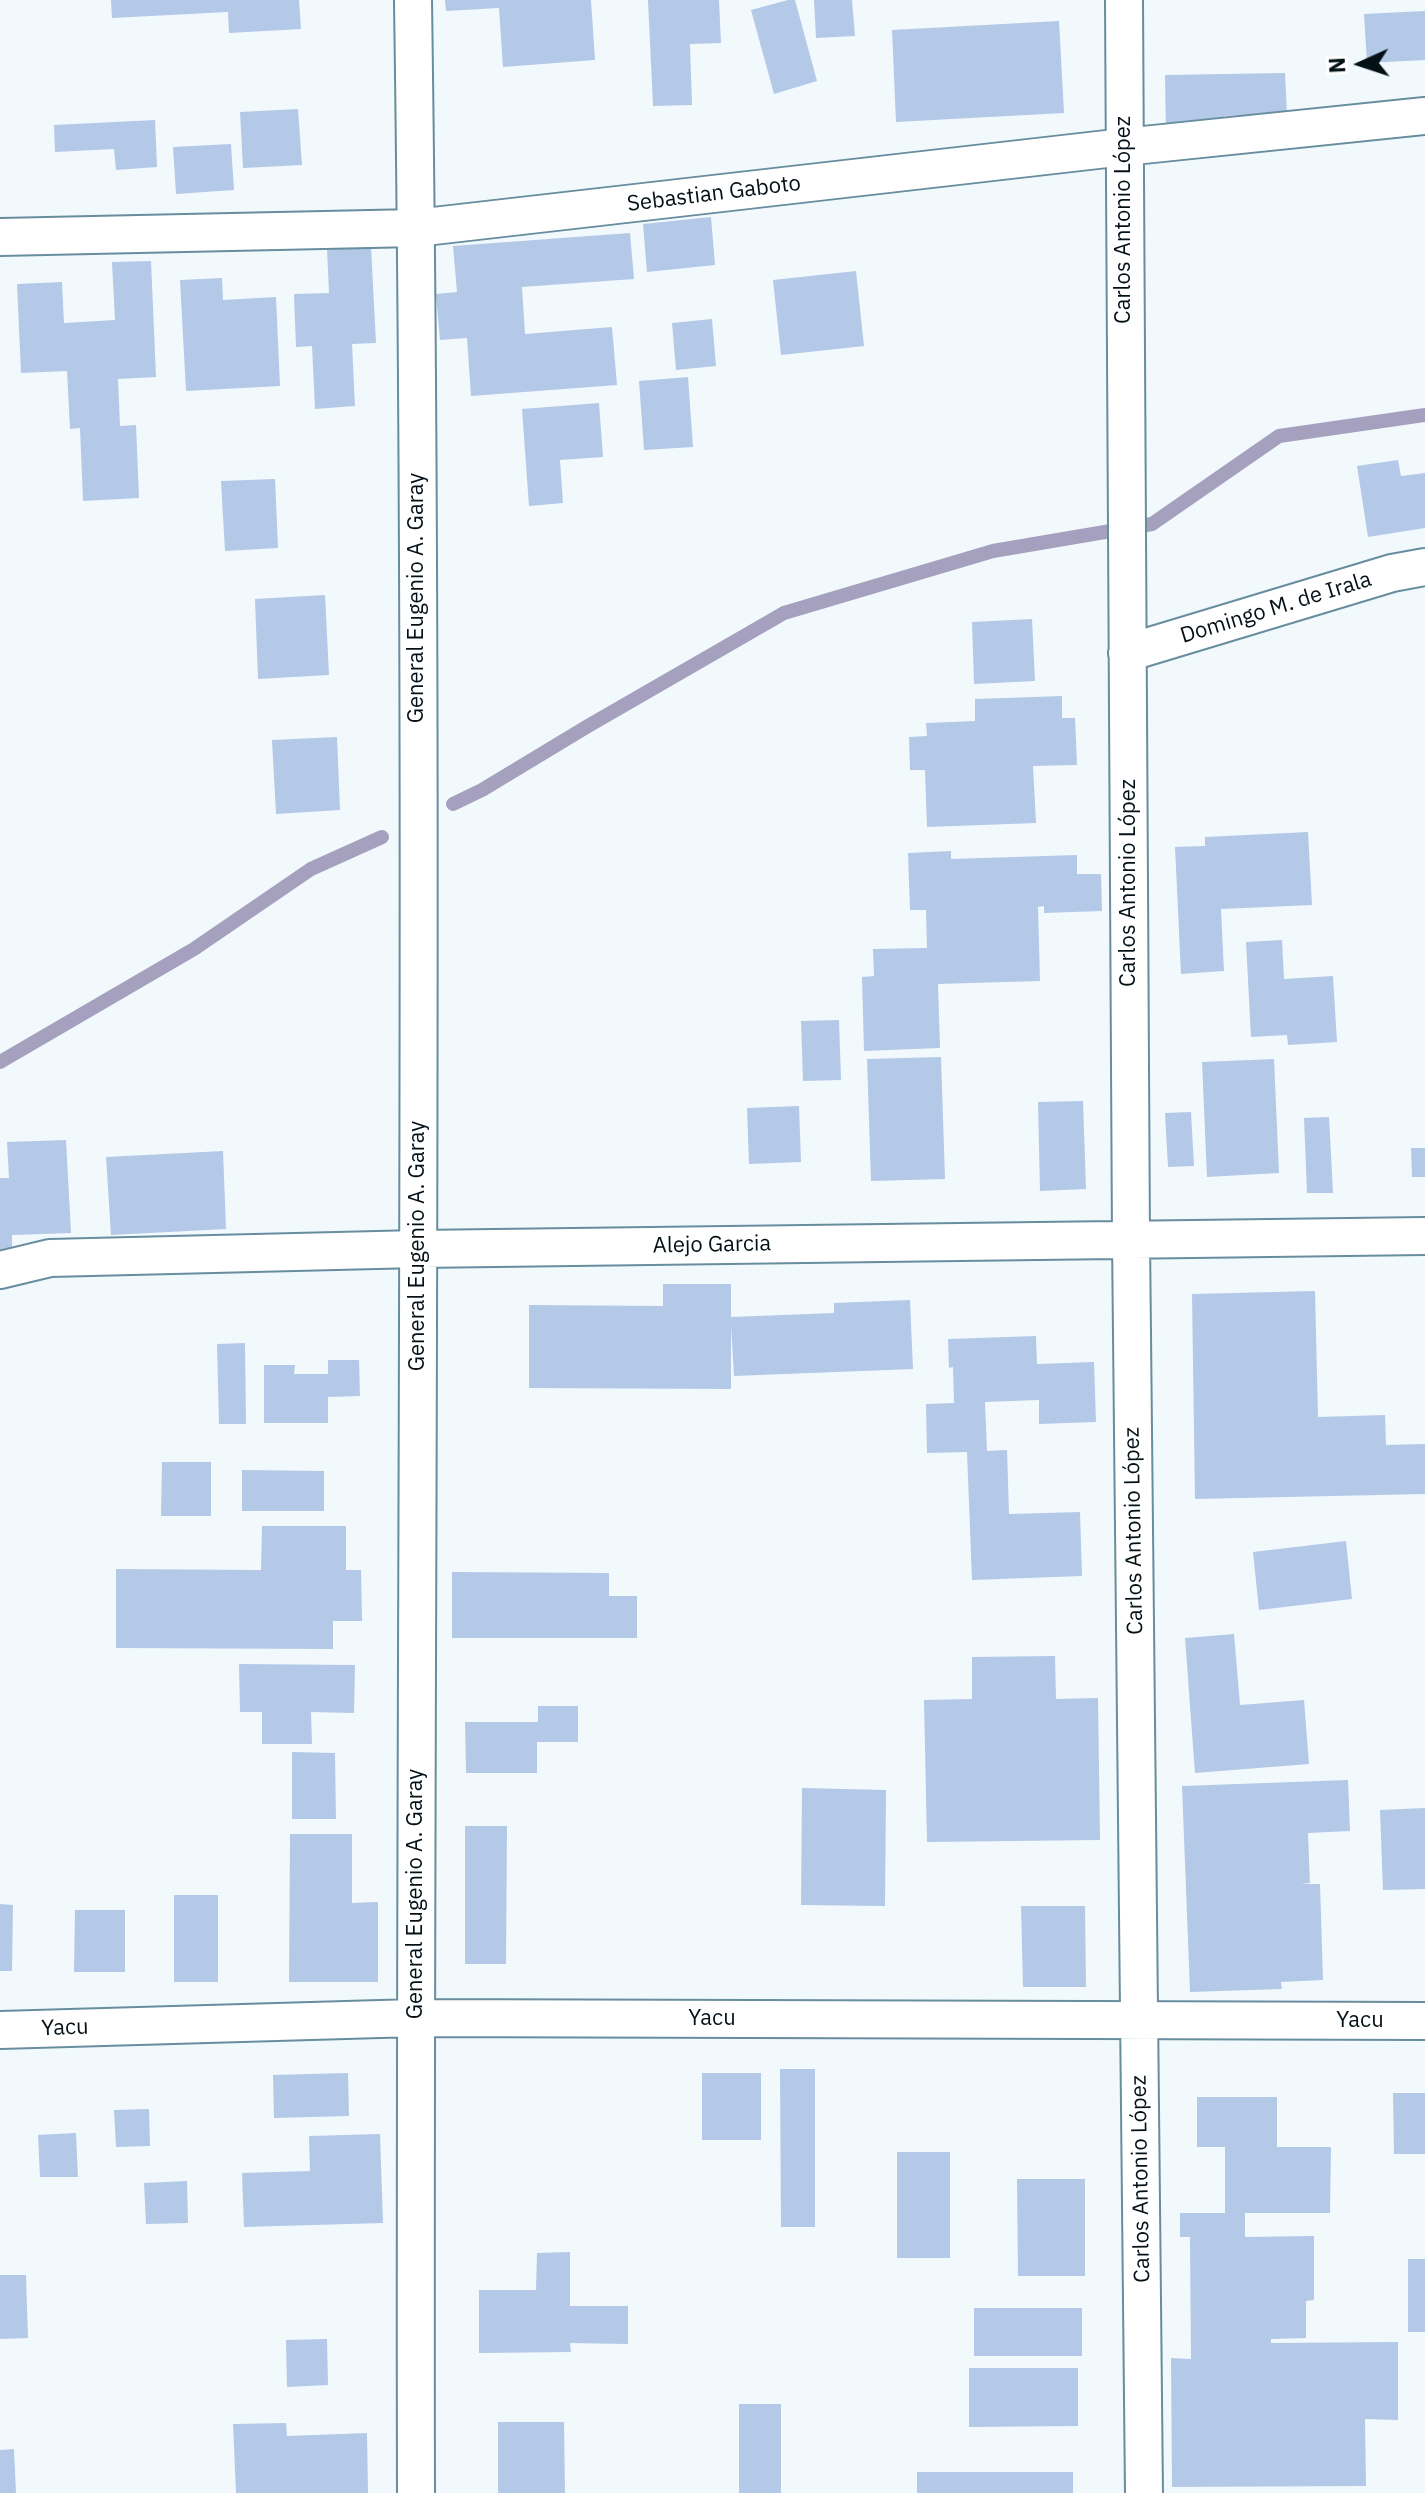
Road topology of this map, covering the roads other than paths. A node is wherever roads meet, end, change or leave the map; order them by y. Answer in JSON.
{"nodes":[{"id":1,"x":413,"y":0,"type":"edge"},
{"id":2,"x":1124,"y":0,"type":"edge"},
{"id":3,"x":1425,"y":116,"type":"edge"},
{"id":4,"x":1124,"y":147,"type":"junction"},
{"id":5,"x":416,"y":228,"type":"junction"},
{"id":6,"x":0,"y":237,"type":"edge"},
{"id":7,"x":1425,"y":567,"type":"edge"},
{"id":8,"x":1127,"y":653,"type":"junction"},
{"id":9,"x":1425,"y":1236,"type":"edge"},
{"id":10,"x":1131,"y":1238,"type":"junction"},
{"id":11,"x":418,"y":1249,"type":"junction"},
{"id":12,"x":0,"y":1270,"type":"edge"},
{"id":13,"x":415,"y":2018,"type":"junction"},
{"id":14,"x":1139,"y":2020,"type":"junction"},
{"id":15,"x":1425,"y":2021,"type":"edge"},
{"id":16,"x":0,"y":2030,"type":"edge"},
{"id":17,"x":416,"y":2493,"type":"edge"},
{"id":18,"x":1144,"y":2493,"type":"edge"}],
"edges":[{"from":1,"to":5,"type":"street","name":"General Eugenio A. Garay"},
{"from":2,"to":4,"type":"street","name":"Carlos Antonio López"},
{"from":3,"to":4,"type":"street","name":"Sebastian Gaboto"},
{"from":4,"to":5,"type":"street","name":"Sebastian Gaboto"},
{"from":4,"to":8,"type":"street","name":"Carlos Antonio López"},
{"from":5,"to":6,"type":"street","name":"Sebastian Gaboto"},
{"from":5,"to":11,"type":"street","name":"General Eugenio A. Garay"},
{"from":7,"to":8,"type":"street","name":"Domingo M. de Irala"},
{"from":8,"to":10,"type":"street","name":"Carlos Antonio López"},
{"from":9,"to":10,"type":"street","name":"Alejo Garcia"},
{"from":10,"to":11,"type":"street","name":"Alejo Garcia"},
{"from":10,"to":14,"type":"street","name":"Carlos Antonio López"},
{"from":11,"to":12,"type":"street","name":"Alejo Garcia"},
{"from":11,"to":13,"type":"street","name":"General Eugenio A. Garay"},
{"from":13,"to":14,"type":"street","name":"Yacu"},
{"from":13,"to":16,"type":"street","name":"Yacu"},
{"from":13,"to":17,"type":"street","name":"General Eugenio A. Garay"},
{"from":14,"to":15,"type":"street","name":"Yacu"},
{"from":14,"to":18,"type":"street","name":"Carlos Antonio López"}]}
